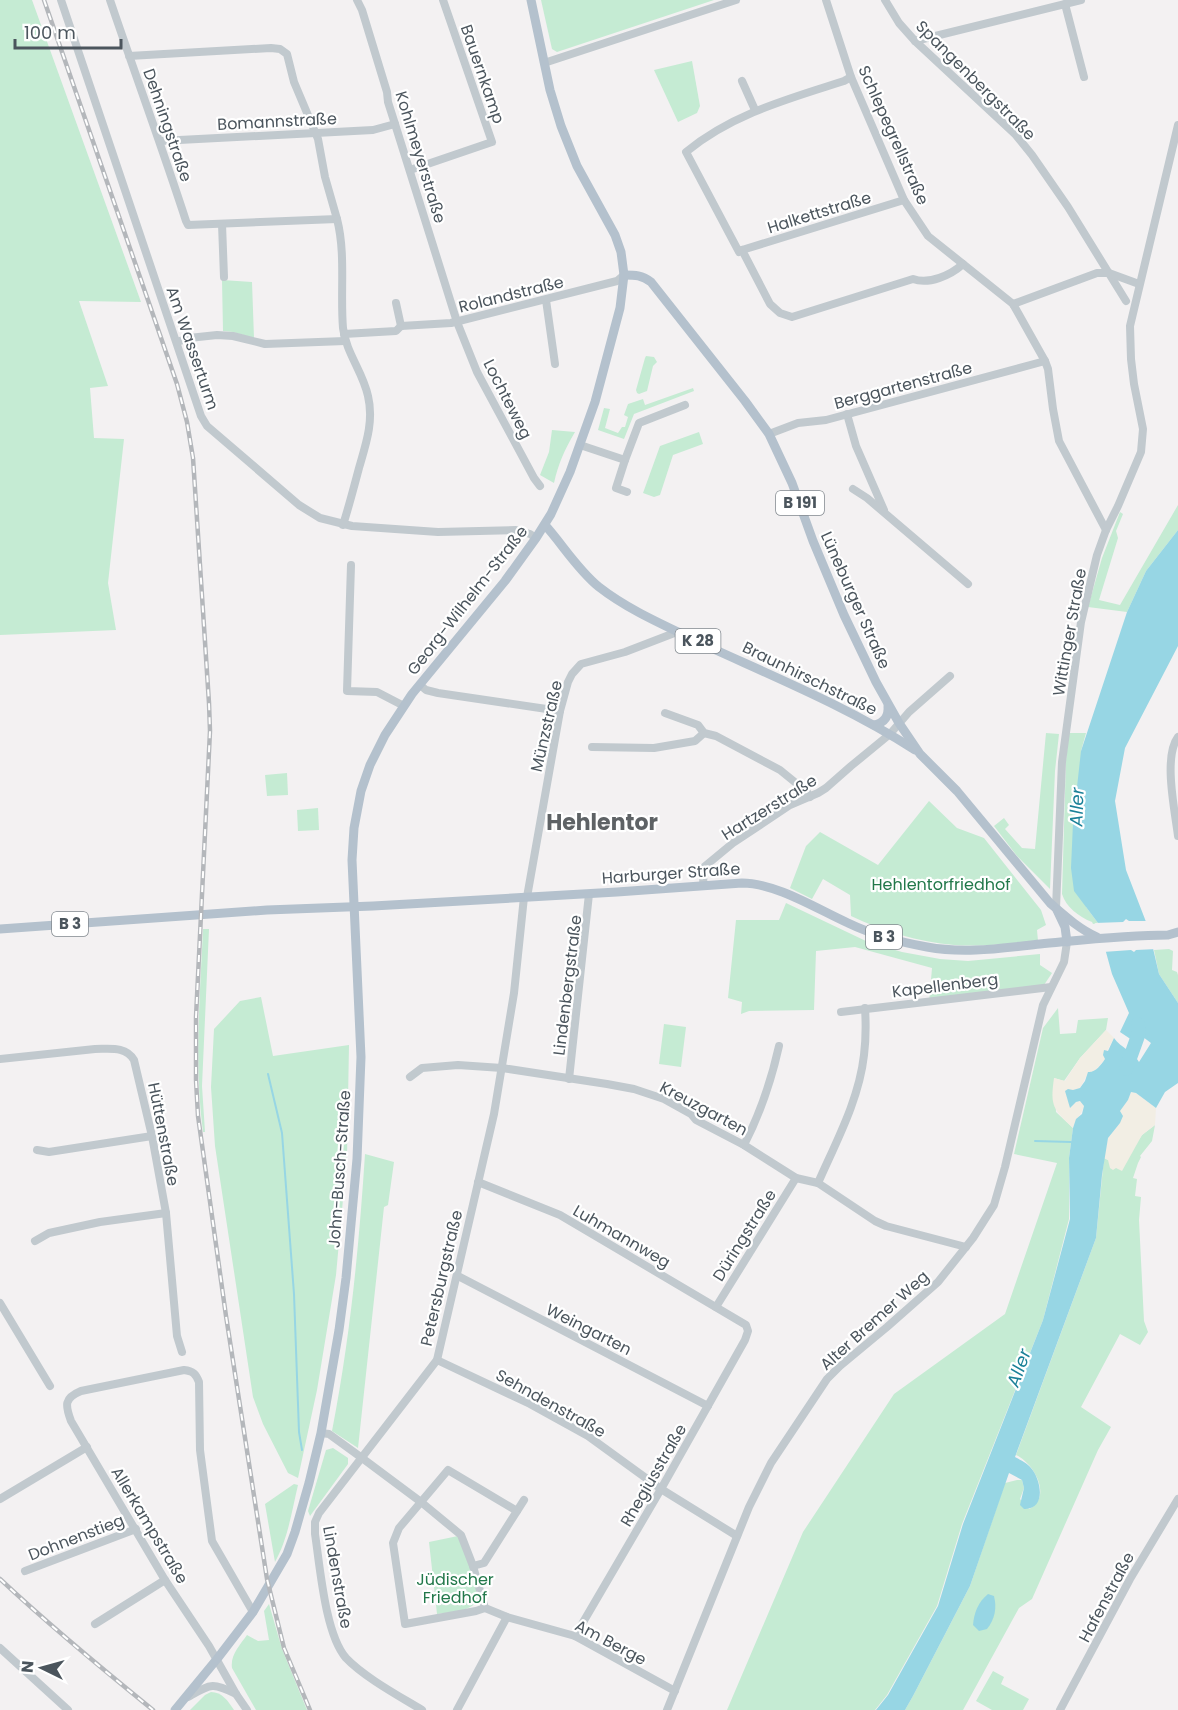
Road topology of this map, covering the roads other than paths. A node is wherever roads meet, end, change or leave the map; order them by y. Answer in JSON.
{"nodes":[{"id":1,"x":61,"y":0,"type":"edge"},
{"id":2,"x":110,"y":0,"type":"edge"},
{"id":3,"x":357,"y":0,"type":"edge"},
{"id":4,"x":443,"y":0,"type":"edge"},
{"id":5,"x":531,"y":0,"type":"edge"},
{"id":6,"x":736,"y":0,"type":"edge"},
{"id":7,"x":826,"y":0,"type":"edge"},
{"id":8,"x":885,"y":0,"type":"edge"},
{"id":9,"x":1080,"y":0,"type":"edge"},
{"id":10,"x":1065,"y":4,"type":"junction"},
{"id":11,"x":915,"y":41,"type":"junction"},
{"id":12,"x":129,"y":56,"type":"junction"},
{"id":13,"x":544,"y":63,"type":"junction"},
{"id":14,"x":851,"y":77,"type":"junction"},
{"id":15,"x":1084,"y":77,"type":"dead end"},
{"id":16,"x":742,"y":81,"type":"dead end"},
{"id":17,"x":755,"y":110,"type":"junction"},
{"id":18,"x":395,"y":124,"type":"junction"},
{"id":19,"x":1178,"y":125,"type":"edge"},
{"id":20,"x":316,"y":132,"type":"junction"},
{"id":21,"x":160,"y":141,"type":"junction"},
{"id":22,"x":410,"y":170,"type":"junction"},
{"id":23,"x":904,"y":200,"type":"junction"},
{"id":24,"x":337,"y":219,"type":"junction"},
{"id":25,"x":222,"y":224,"type":"junction"},
{"id":26,"x":742,"y":250,"type":"junction"},
{"id":27,"x":963,"y":264,"type":"junction"},
{"id":28,"x":1109,"y":273,"type":"junction"},
{"id":29,"x":624,"y":275,"type":"junction"},
{"id":30,"x":224,"y":278,"type":"dead end"},
{"id":31,"x":1139,"y":284,"type":"junction"},
{"id":32,"x":546,"y":300,"type":"junction"},
{"id":33,"x":1126,"y":301,"type":"dead end"},
{"id":34,"x":396,"y":303,"type":"dead end"},
{"id":35,"x":1012,"y":304,"type":"junction"},
{"id":36,"x":457,"y":322,"type":"junction"},
{"id":37,"x":401,"y":326,"type":"junction"},
{"id":38,"x":344,"y":337,"type":"junction"},
{"id":39,"x":177,"y":342,"type":"junction"},
{"id":40,"x":1045,"y":361,"type":"junction"},
{"id":41,"x":555,"y":364,"type":"dead end"},
{"id":42,"x":685,"y":405,"type":"dead end"},
{"id":43,"x":847,"y":414,"type":"junction"},
{"id":44,"x":769,"y":434,"type":"junction"},
{"id":45,"x":580,"y":445,"type":"junction"},
{"id":46,"x":625,"y":460,"type":"junction"},
{"id":47,"x":540,"y":486,"type":"dead end"},
{"id":48,"x":853,"y":489,"type":"dead end"},
{"id":49,"x":627,"y":492,"type":"dead end"},
{"id":50,"x":886,"y":514,"type":"junction"},
{"id":51,"x":343,"y":525,"type":"junction"},
{"id":52,"x":545,"y":525,"type":"junction"},
{"id":53,"x":1106,"y":530,"type":"junction"},
{"id":54,"x":537,"y":538,"type":"junction"},
{"id":55,"x":351,"y":565,"type":"dead end"},
{"id":56,"x":968,"y":584,"type":"dead end"},
{"id":57,"x":677,"y":632,"type":"junction"},
{"id":58,"x":950,"y":676,"type":"dead end"},
{"id":59,"x":420,"y":685,"type":"junction"},
{"id":60,"x":887,"y":704,"type":"junction"},
{"id":61,"x":404,"y":706,"type":"junction"},
{"id":62,"x":560,"y":711,"type":"junction"},
{"id":63,"x":665,"y":713,"type":"dead end"},
{"id":64,"x":899,"y":723,"type":"junction"},
{"id":65,"x":874,"y":725,"type":"junction"},
{"id":66,"x":704,"y":733,"type":"junction"},
{"id":67,"x":890,"y":734,"type":"junction"},
{"id":68,"x":1178,"y":737,"type":"edge"},
{"id":69,"x":592,"y":747,"type":"dead end"},
{"id":70,"x":921,"y":754,"type":"junction"},
{"id":71,"x":810,"y":797,"type":"junction"},
{"id":72,"x":1178,"y":836,"type":"edge"},
{"id":73,"x":703,"y":885,"type":"junction"},
{"id":74,"x":590,"y":894,"type":"junction"},
{"id":75,"x":525,"y":897,"type":"junction"},
{"id":76,"x":354,"y":906,"type":"junction"},
{"id":77,"x":1056,"y":908,"type":"junction"},
{"id":78,"x":0,"y":929,"type":"edge"},
{"id":79,"x":1169,"y":934,"type":"edge"},
{"id":80,"x":1100,"y":938,"type":"junction"},
{"id":81,"x":1178,"y":939,"type":"edge"},
{"id":82,"x":1067,"y":942,"type":"junction"},
{"id":83,"x":1051,"y":987,"type":"junction"},
{"id":84,"x":866,"y":1008,"type":"junction"},
{"id":85,"x":842,"y":1012,"type":"dead end"},
{"id":86,"x":779,"y":1046,"type":"dead end"},
{"id":87,"x":0,"y":1059,"type":"edge"},
{"id":88,"x":502,"y":1068,"type":"junction"},
{"id":89,"x":410,"y":1077,"type":"dead end"},
{"id":90,"x":569,"y":1079,"type":"junction"},
{"id":91,"x":152,"y":1136,"type":"junction"},
{"id":92,"x":744,"y":1145,"type":"junction"},
{"id":93,"x":37,"y":1150,"type":"dead end"},
{"id":94,"x":796,"y":1178,"type":"junction"},
{"id":95,"x":478,"y":1182,"type":"junction"},
{"id":96,"x":818,"y":1183,"type":"junction"},
{"id":97,"x":165,"y":1213,"type":"junction"},
{"id":98,"x":35,"y":1241,"type":"dead end"},
{"id":99,"x":966,"y":1247,"type":"junction"},
{"id":100,"x":458,"y":1276,"type":"junction"},
{"id":101,"x":0,"y":1303,"type":"edge"},
{"id":102,"x":716,"y":1307,"type":"junction"},
{"id":103,"x":746,"y":1325,"type":"joint"},
{"id":104,"x":182,"y":1352,"type":"dead end"},
{"id":105,"x":437,"y":1360,"type":"junction"},
{"id":106,"x":50,"y":1386,"type":"dead end"},
{"id":107,"x":708,"y":1406,"type":"junction"},
{"id":108,"x":321,"y":1433,"type":"junction"},
{"id":109,"x":87,"y":1447,"type":"junction"},
{"id":110,"x":362,"y":1458,"type":"junction"},
{"id":111,"x":661,"y":1489,"type":"junction"},
{"id":112,"x":0,"y":1499,"type":"edge"},
{"id":113,"x":1178,"y":1499,"type":"edge"},
{"id":114,"x":524,"y":1500,"type":"dead end"},
{"id":115,"x":422,"y":1502,"type":"junction"},
{"id":116,"x":517,"y":1511,"type":"junction"},
{"id":117,"x":136,"y":1529,"type":"junction"},
{"id":118,"x":738,"y":1536,"type":"junction"},
{"id":119,"x":473,"y":1566,"type":"junction"},
{"id":120,"x":25,"y":1571,"type":"dead end"},
{"id":121,"x":165,"y":1580,"type":"junction"},
{"id":122,"x":485,"y":1608,"type":"junction"},
{"id":123,"x":253,"y":1611,"type":"junction"},
{"id":124,"x":507,"y":1617,"type":"junction"},
{"id":125,"x":95,"y":1624,"type":"dead end"},
{"id":126,"x":575,"y":1636,"type":"junction"},
{"id":127,"x":0,"y":1648,"type":"edge"},
{"id":128,"x":217,"y":1659,"type":"junction"},
{"id":129,"x":675,"y":1691,"type":"junction"},
{"id":130,"x":236,"y":1694,"type":"junction"},
{"id":131,"x":186,"y":1698,"type":"junction"},
{"id":132,"x":68,"y":1710,"type":"edge"},
{"id":133,"x":175,"y":1710,"type":"edge"},
{"id":134,"x":247,"y":1710,"type":"edge"},
{"id":135,"x":422,"y":1710,"type":"edge"},
{"id":136,"x":457,"y":1710,"type":"edge"},
{"id":137,"x":667,"y":1710,"type":"edge"},
{"id":138,"x":1060,"y":1710,"type":"edge"}],
"edges":[{"from":1,"to":39,"type":"street","name":"Am Wasserturm"},
{"from":2,"to":12,"type":"street","name":"Dehningstraße"},
{"from":3,"to":18,"type":"street","name":"Kohlmeyerstraße"},
{"from":4,"to":22,"type":"street","name":"Bauernkamp"},
{"from":5,"to":13,"type":"main road","name":"Georg-Wilhelm-Straße"},
{"from":6,"to":13,"type":"street"},
{"from":7,"to":14,"type":"street","name":"Schlepegrellstraße"},
{"from":8,"to":11,"type":"street","name":"Spangenbergstraße"},
{"from":9,"to":10,"type":"street"},
{"from":10,"to":11,"type":"street"},
{"from":10,"to":15,"type":"street"},
{"from":11,"to":28,"type":"street","name":"Spangenbergstraße"},
{"from":12,"to":20,"type":"street"},
{"from":12,"to":21,"type":"street","name":"Dehningstraße"},
{"from":13,"to":29,"type":"main road","name":"Georg-Wilhelm-Straße"},
{"from":14,"to":17,"type":"street"},
{"from":14,"to":23,"type":"street","name":"Schlepegrellstraße"},
{"from":16,"to":17,"type":"street"},
{"from":17,"to":26,"type":"street"},
{"from":18,"to":20,"type":"street","name":"Bomannstraße"},
{"from":18,"to":22,"type":"street","name":"Kohlmeyerstraße"},
{"from":19,"to":31,"type":"street","name":"Wittinger Straße"},
{"from":20,"to":21,"type":"street","name":"Bomannstraße"},
{"from":20,"to":24,"type":"street"},
{"from":21,"to":25,"type":"street","name":"Dehningstraße"},
{"from":22,"to":36,"type":"street","name":"Kohlmeyerstraße"},
{"from":23,"to":26,"type":"street","name":"Halkettstraße"},
{"from":23,"to":27,"type":"street","name":"Schlepegrellstraße"},
{"from":24,"to":25,"type":"street"},
{"from":24,"to":38,"type":"street"},
{"from":25,"to":30,"type":"street"},
{"from":26,"to":27,"type":"street"},
{"from":27,"to":35,"type":"street","name":"Schlepegrellstraße"},
{"from":28,"to":31,"type":"street"},
{"from":28,"to":33,"type":"street","name":"Spangenbergstraße"},
{"from":28,"to":35,"type":"street"},
{"from":29,"to":32,"type":"street","name":"Rolandstraße"},
{"from":29,"to":44,"type":"main road","name":"Lüneburger Straße","number":"B 191"},
{"from":29,"to":45,"type":"main road","name":"Georg-Wilhelm-Straße"},
{"from":31,"to":53,"type":"street","name":"Wittinger Straße"},
{"from":32,"to":36,"type":"street","name":"Rolandstraße"},
{"from":32,"to":41,"type":"street"},
{"from":34,"to":37,"type":"street"},
{"from":35,"to":40,"type":"street","name":"Schlepegrellstraße"},
{"from":36,"to":37,"type":"street","name":"Rolandstraße"},
{"from":36,"to":47,"type":"street","name":"Lochteweg"},
{"from":37,"to":38,"type":"street","name":"Rolandstraße"},
{"from":38,"to":39,"type":"street","name":"Rolandstraße"},
{"from":38,"to":51,"type":"street"},
{"from":39,"to":51,"type":"street","name":"Am Wasserturm"},
{"from":40,"to":43,"type":"street","name":"Berggartenstraße"},
{"from":40,"to":53,"type":"street","name":"Schlepegrellstraße"},
{"from":42,"to":46,"type":"street"},
{"from":43,"to":44,"type":"street","name":"Berggartenstraße"},
{"from":43,"to":50,"type":"street"},
{"from":44,"to":60,"type":"main road","name":"Lüneburger Straße","number":"B 191"},
{"from":45,"to":46,"type":"street"},
{"from":45,"to":52,"type":"main road","name":"Georg-Wilhelm-Straße"},
{"from":46,"to":49,"type":"street"},
{"from":48,"to":50,"type":"street"},
{"from":50,"to":56,"type":"street"},
{"from":51,"to":54,"type":"street","name":"Am Wasserturm"},
{"from":52,"to":54,"type":"main road","name":"Georg-Wilhelm-Straße"},
{"from":52,"to":57,"type":"main road","name":"Braunhirschstraße","number":"K 28"},
{"from":53,"to":77,"type":"street","name":"Wittinger Straße"},
{"from":54,"to":59,"type":"main road","name":"Georg-Wilhelm-Straße"},
{"from":55,"to":61,"type":"street"},
{"from":57,"to":62,"type":"street","name":"Münzstraße"},
{"from":57,"to":65,"type":"main road","name":"Braunhirschstraße","number":"K 28"},
{"from":58,"to":64,"type":"street","name":"Hartzerstraße"},
{"from":59,"to":61,"type":"main road","name":"Georg-Wilhelm-Straße"},
{"from":59,"to":62,"type":"street"},
{"from":60,"to":64,"type":"main road","name":"Lüneburger Straße","number":"B 191"},
{"from":60,"to":65,"type":"main road"},
{"from":61,"to":76,"type":"main road","name":"Georg-Wilhelm-Straße"},
{"from":62,"to":75,"type":"street","name":"Münzstraße"},
{"from":63,"to":66,"type":"street"},
{"from":64,"to":67,"type":"street","name":"Hartzerstraße"},
{"from":64,"to":70,"type":"main road","name":"Lüneburger Straße","number":"B 191"},
{"from":65,"to":67,"type":"main road","name":"Braunhirschstraße"},
{"from":66,"to":69,"type":"street"},
{"from":66,"to":71,"type":"street"},
{"from":67,"to":70,"type":"main road","name":"Braunhirschstraße"},
{"from":67,"to":71,"type":"street","name":"Hartzerstraße"},
{"from":68,"to":72,"type":"street"},
{"from":70,"to":77,"type":"main road","name":"Lüneburger Straße","number":"B 191"},
{"from":71,"to":73,"type":"street","name":"Hartzerstraße"},
{"from":73,"to":74,"type":"main road","name":"Harburger Straße","number":"B 3"},
{"from":73,"to":82,"type":"main road","name":"Harburger Straße","number":"B 3"},
{"from":74,"to":75,"type":"main road","name":"Harburger Straße","number":"B 3"},
{"from":74,"to":90,"type":"street","name":"Lindenbergstraße"},
{"from":75,"to":76,"type":"main road","name":"Harburger Straße","number":"B 3"},
{"from":75,"to":88,"type":"street","name":"Petersburgstraße"},
{"from":76,"to":78,"type":"main road","name":"Harburger Straße","number":"B 3"},
{"from":76,"to":108,"type":"main road","name":"John-Busch-Straße"},
{"from":77,"to":80,"type":"main road","name":"Lüneburger Straße","number":"B 191"},
{"from":77,"to":82,"type":"main road","name":"Lüneburger Straße","number":"B 191"},
{"from":79,"to":80,"type":"main road","name":"Harburger Straße","number":"B 3"},
{"from":79,"to":81,"type":"main road","number":"B 3"},
{"from":80,"to":82,"type":"main road","name":"Harburger Straße","number":"B 3"},
{"from":82,"to":83,"type":"street","name":"Alter Bremer Weg"},
{"from":83,"to":84,"type":"street","name":"Kapellenberg"},
{"from":83,"to":99,"type":"street","name":"Alter Bremer Weg"},
{"from":84,"to":85,"type":"street","name":"Kapellenberg"},
{"from":84,"to":96,"type":"street"},
{"from":86,"to":92,"type":"street"},
{"from":87,"to":91,"type":"street","name":"Hüttenstraße"},
{"from":88,"to":89,"type":"street","name":"Kreuzgarten"},
{"from":88,"to":90,"type":"street","name":"Kreuzgarten"},
{"from":88,"to":95,"type":"street","name":"Petersburgstraße"},
{"from":90,"to":92,"type":"street","name":"Kreuzgarten"},
{"from":91,"to":93,"type":"street"},
{"from":91,"to":97,"type":"street","name":"Hüttenstraße"},
{"from":92,"to":94,"type":"street","name":"Kreuzgarten"},
{"from":94,"to":96,"type":"street","name":"Kreuzgarten"},
{"from":94,"to":102,"type":"street","name":"Düringstraße"},
{"from":95,"to":100,"type":"street","name":"Petersburgstraße"},
{"from":95,"to":102,"type":"street","name":"Luhmannweg"},
{"from":96,"to":99,"type":"street","name":"Kreuzgarten"},
{"from":97,"to":98,"type":"street"},
{"from":97,"to":104,"type":"street","name":"Hüttenstraße"},
{"from":99,"to":118,"type":"street","name":"Alter Bremer Weg"},
{"from":100,"to":105,"type":"street","name":"Petersburgstraße"},
{"from":100,"to":107,"type":"street","name":"Weingarten"},
{"from":101,"to":106,"type":"street"},
{"from":102,"to":103,"type":"street","name":"Luhmannweg"},
{"from":103,"to":107,"type":"street","name":"Rhegiusstraße"},
{"from":105,"to":110,"type":"street","name":"Petersburgstraße"},
{"from":105,"to":111,"type":"street","name":"Sehndenstraße"},
{"from":107,"to":111,"type":"street","name":"Rhegiusstraße"},
{"from":108,"to":110,"type":"street"},
{"from":108,"to":123,"type":"main road"},
{"from":109,"to":112,"type":"street"},
{"from":109,"to":117,"type":"street","name":"Allerkampstraße"},
{"from":109,"to":123,"type":"street","name":"Allerkampstraße"},
{"from":110,"to":115,"type":"street"},
{"from":110,"to":135,"type":"street","name":"Lindenstraße"},
{"from":111,"to":118,"type":"street","name":"Sehndenstraße"},
{"from":111,"to":126,"type":"street","name":"Rhegiusstraße"},
{"from":113,"to":138,"type":"street","name":"Hafenstraße"},
{"from":114,"to":116,"type":"street"},
{"from":115,"to":116,"type":"street"},
{"from":115,"to":119,"type":"street"},
{"from":115,"to":122,"type":"street"},
{"from":116,"to":119,"type":"street"},
{"from":117,"to":120,"type":"street","name":"Dohnenstieg"},
{"from":117,"to":121,"type":"street","name":"Allerkampstraße"},
{"from":118,"to":129,"type":"street","name":"Alter Bremer Weg"},
{"from":119,"to":122,"type":"street"},
{"from":121,"to":125,"type":"street"},
{"from":121,"to":128,"type":"street","name":"Allerkampstraße"},
{"from":122,"to":124,"type":"street","name":"Am Berge"},
{"from":123,"to":128,"type":"main road"},
{"from":124,"to":126,"type":"street","name":"Am Berge"},
{"from":124,"to":136,"type":"street"},
{"from":126,"to":129,"type":"street","name":"Am Berge"},
{"from":127,"to":132,"type":"street"},
{"from":128,"to":130,"type":"street","name":"Allerkampstraße"},
{"from":128,"to":131,"type":"main road"},
{"from":129,"to":137,"type":"street","name":"Alter Bremer Weg"},
{"from":130,"to":131,"type":"street"},
{"from":130,"to":134,"type":"street","name":"Allerkampstraße"},
{"from":131,"to":133,"type":"main road"}]}
